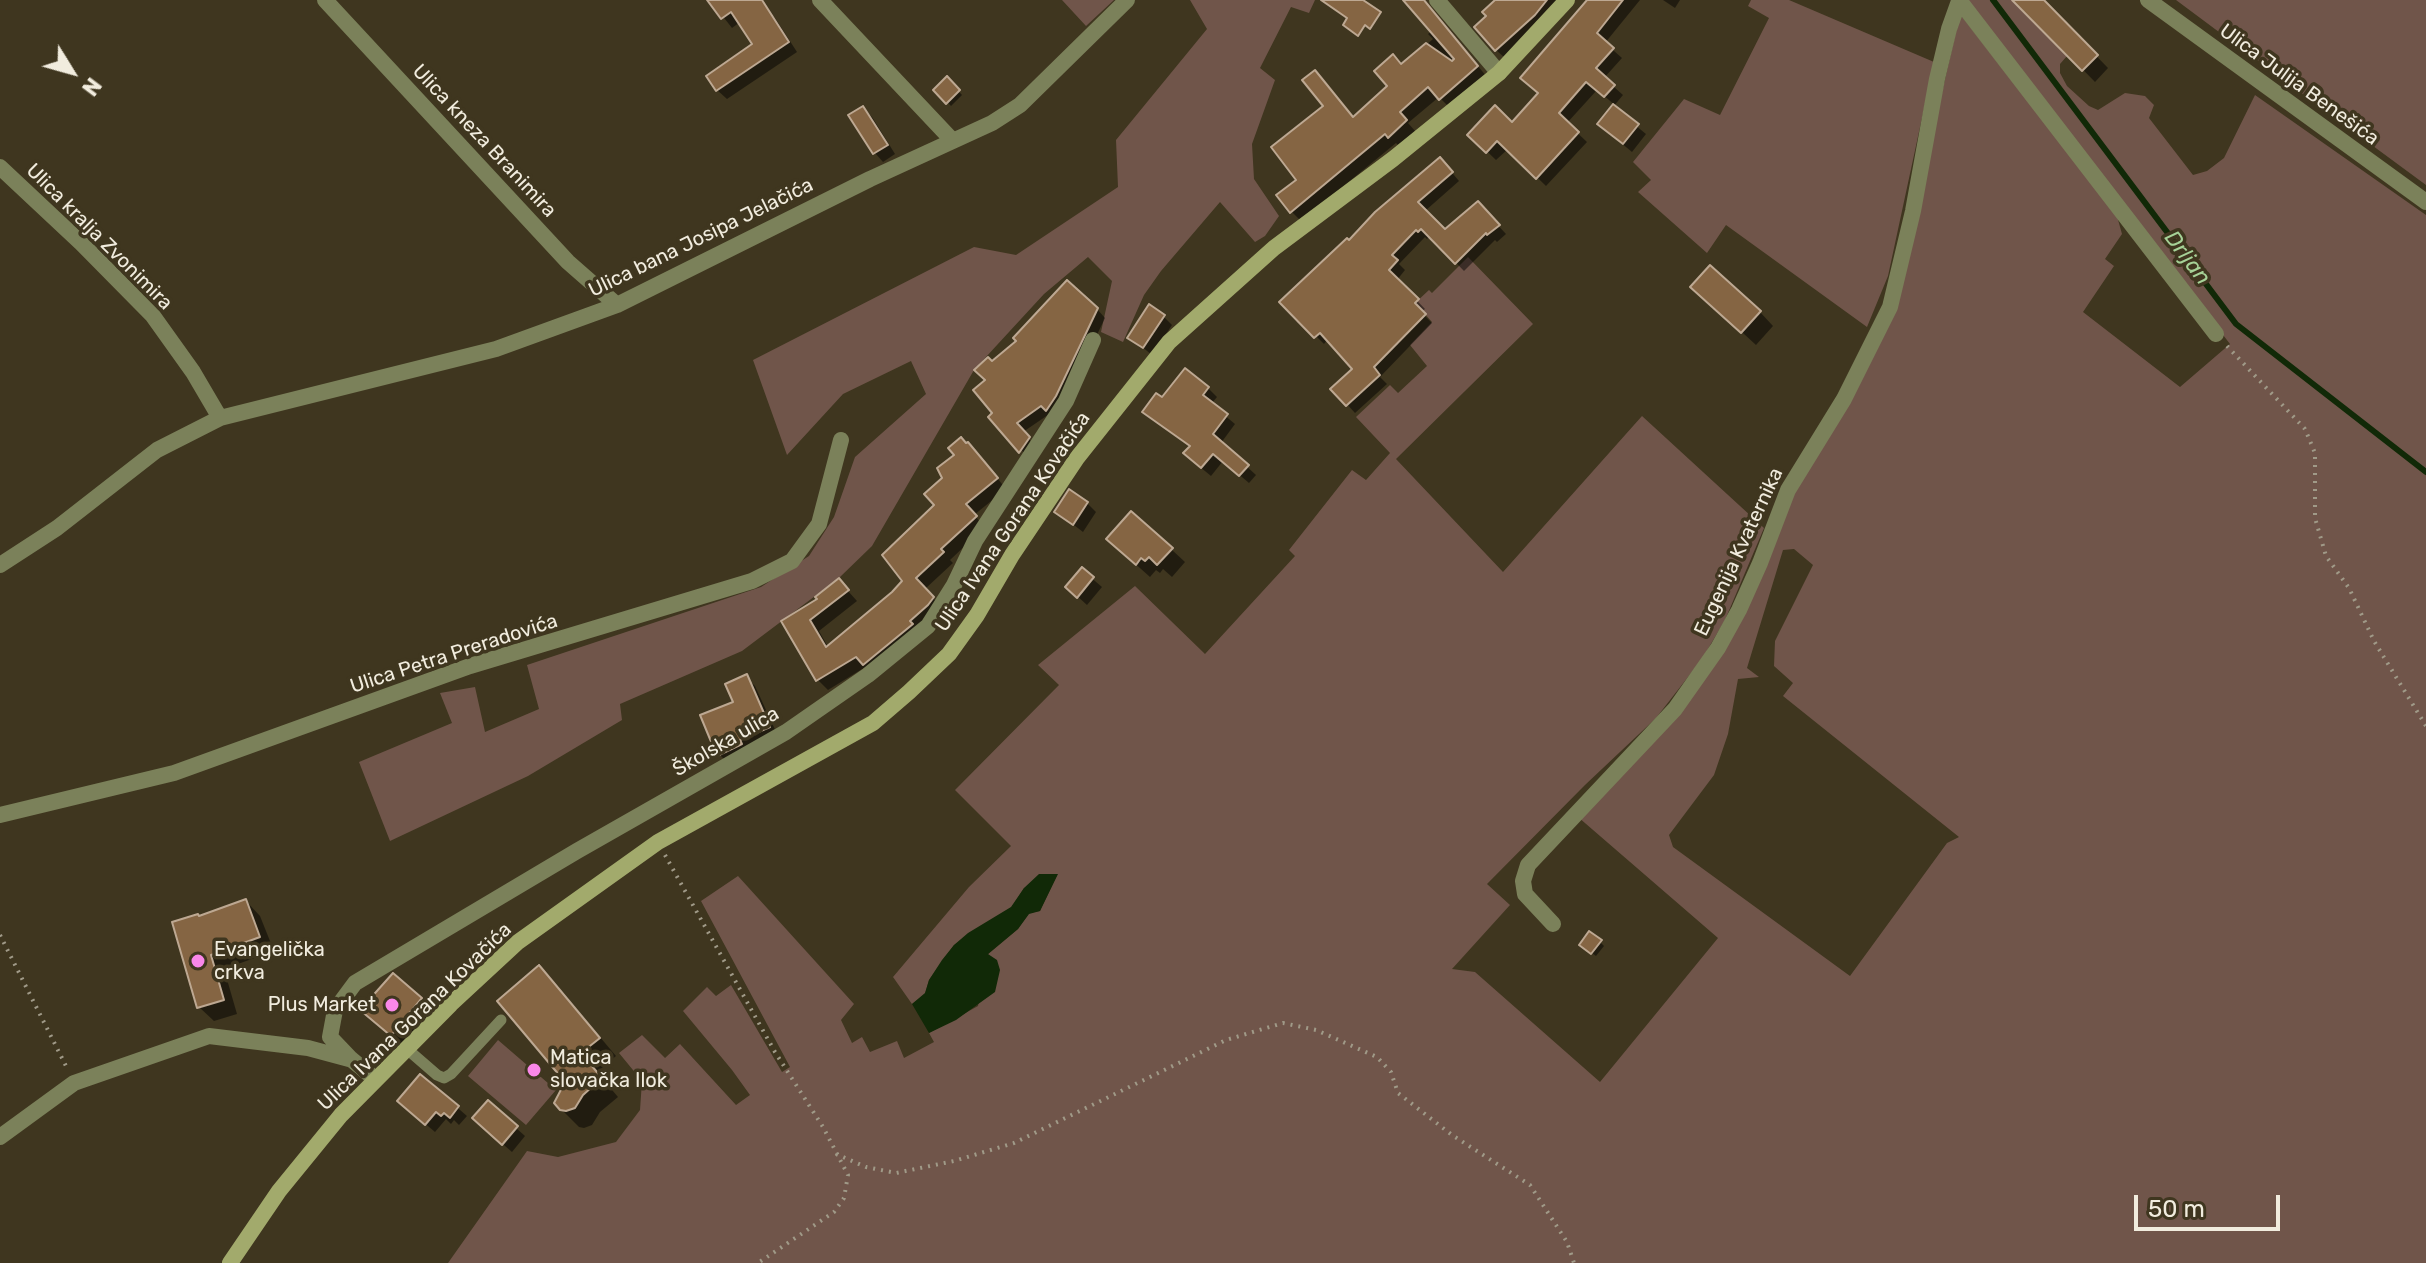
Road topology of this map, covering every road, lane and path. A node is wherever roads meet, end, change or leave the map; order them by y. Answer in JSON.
{"nodes":[{"id":1,"x":325,"y":0,"type":"edge"},
{"id":2,"x":820,"y":0,"type":"edge"},
{"id":3,"x":1127,"y":0,"type":"edge"},
{"id":4,"x":1437,"y":0,"type":"edge"},
{"id":5,"x":1567,"y":0,"type":"edge"},
{"id":6,"x":2148,"y":0,"type":"edge"},
{"id":7,"x":1959,"y":1,"type":"edge"},
{"id":8,"x":1499,"y":73,"type":"junction"},
{"id":9,"x":952,"y":140,"type":"junction"},
{"id":10,"x":0,"y":167,"type":"edge"},
{"id":11,"x":2426,"y":202,"type":"edge"},
{"id":12,"x":617,"y":305,"type":"junction"},
{"id":13,"x":2216,"y":334,"type":"joint"},
{"id":14,"x":1093,"y":340,"type":"dead end"},
{"id":15,"x":220,"y":418,"type":"junction"},
{"id":16,"x":841,"y":440,"type":"dead end"},
{"id":17,"x":0,"y":565,"type":"edge"},
{"id":18,"x":2426,"y":726,"type":"edge"},
{"id":19,"x":0,"y":815,"type":"edge"},
{"id":20,"x":658,"y":842,"type":"junction"},
{"id":21,"x":1553,"y":924,"type":"dead end"},
{"id":22,"x":0,"y":935,"type":"edge"},
{"id":23,"x":501,"y":1020,"type":"dead end"},
{"id":24,"x":407,"y":1049,"type":"junction"},
{"id":25,"x":351,"y":1059,"type":"junction"},
{"id":26,"x":375,"y":1079,"type":"junction"},
{"id":27,"x":74,"y":1083,"type":"junction"},
{"id":28,"x":0,"y":1137,"type":"edge"},
{"id":29,"x":836,"y":1154,"type":"junction"},
{"id":30,"x":230,"y":1263,"type":"edge"},
{"id":31,"x":758,"y":1263,"type":"edge"},
{"id":32,"x":1574,"y":1263,"type":"edge"}],
"edges":[{"from":1,"to":12,"type":"street","name":"Ulica kneza Branimira"},
{"from":2,"to":9,"type":"street"},
{"from":3,"to":9,"type":"street","name":"Ulica bana Josipa Jelačića"},
{"from":4,"to":8,"type":"street"},
{"from":5,"to":8,"type":"main road","name":"Ulica Ivana Gorana Kovačića"},
{"from":6,"to":11,"type":"street","name":"Ulica Julija Benešića"},
{"from":7,"to":13,"type":"street","name":"Eugenija Kvaternika"},
{"from":7,"to":21,"type":"street","name":"Eugenija Kvaternika"},
{"from":8,"to":20,"type":"main road","name":"Ulica Ivana Gorana Kovačića"},
{"from":9,"to":12,"type":"street","name":"Ulica bana Josipa Jelačića"},
{"from":10,"to":15,"type":"street","name":"Ulica kralja Zvonimira"},
{"from":12,"to":15,"type":"street","name":"Ulica bana Josipa Jelačića"},
{"from":13,"to":18,"type":"path"},
{"from":14,"to":25,"type":"street","name":"Školska ulica"},
{"from":15,"to":17,"type":"street","name":"Ulica bana Josipa Jelačića"},
{"from":16,"to":19,"type":"street","name":"Ulica Petra Preradovića"},
{"from":20,"to":24,"type":"main road","name":"Ulica Ivana Gorana Kovačića"},
{"from":20,"to":29,"type":"path"},
{"from":22,"to":27,"type":"path"},
{"from":23,"to":24,"type":"lane"},
{"from":24,"to":26,"type":"main road","name":"Ulica Ivana Gorana Kovačića"},
{"from":25,"to":26,"type":"street","name":"Školska ulica"},
{"from":25,"to":27,"type":"street"},
{"from":26,"to":30,"type":"main road","name":"Ulica Ivana Gorana Kovačića"},
{"from":27,"to":28,"type":"street"},
{"from":29,"to":31,"type":"path"},
{"from":29,"to":32,"type":"path"}]}
